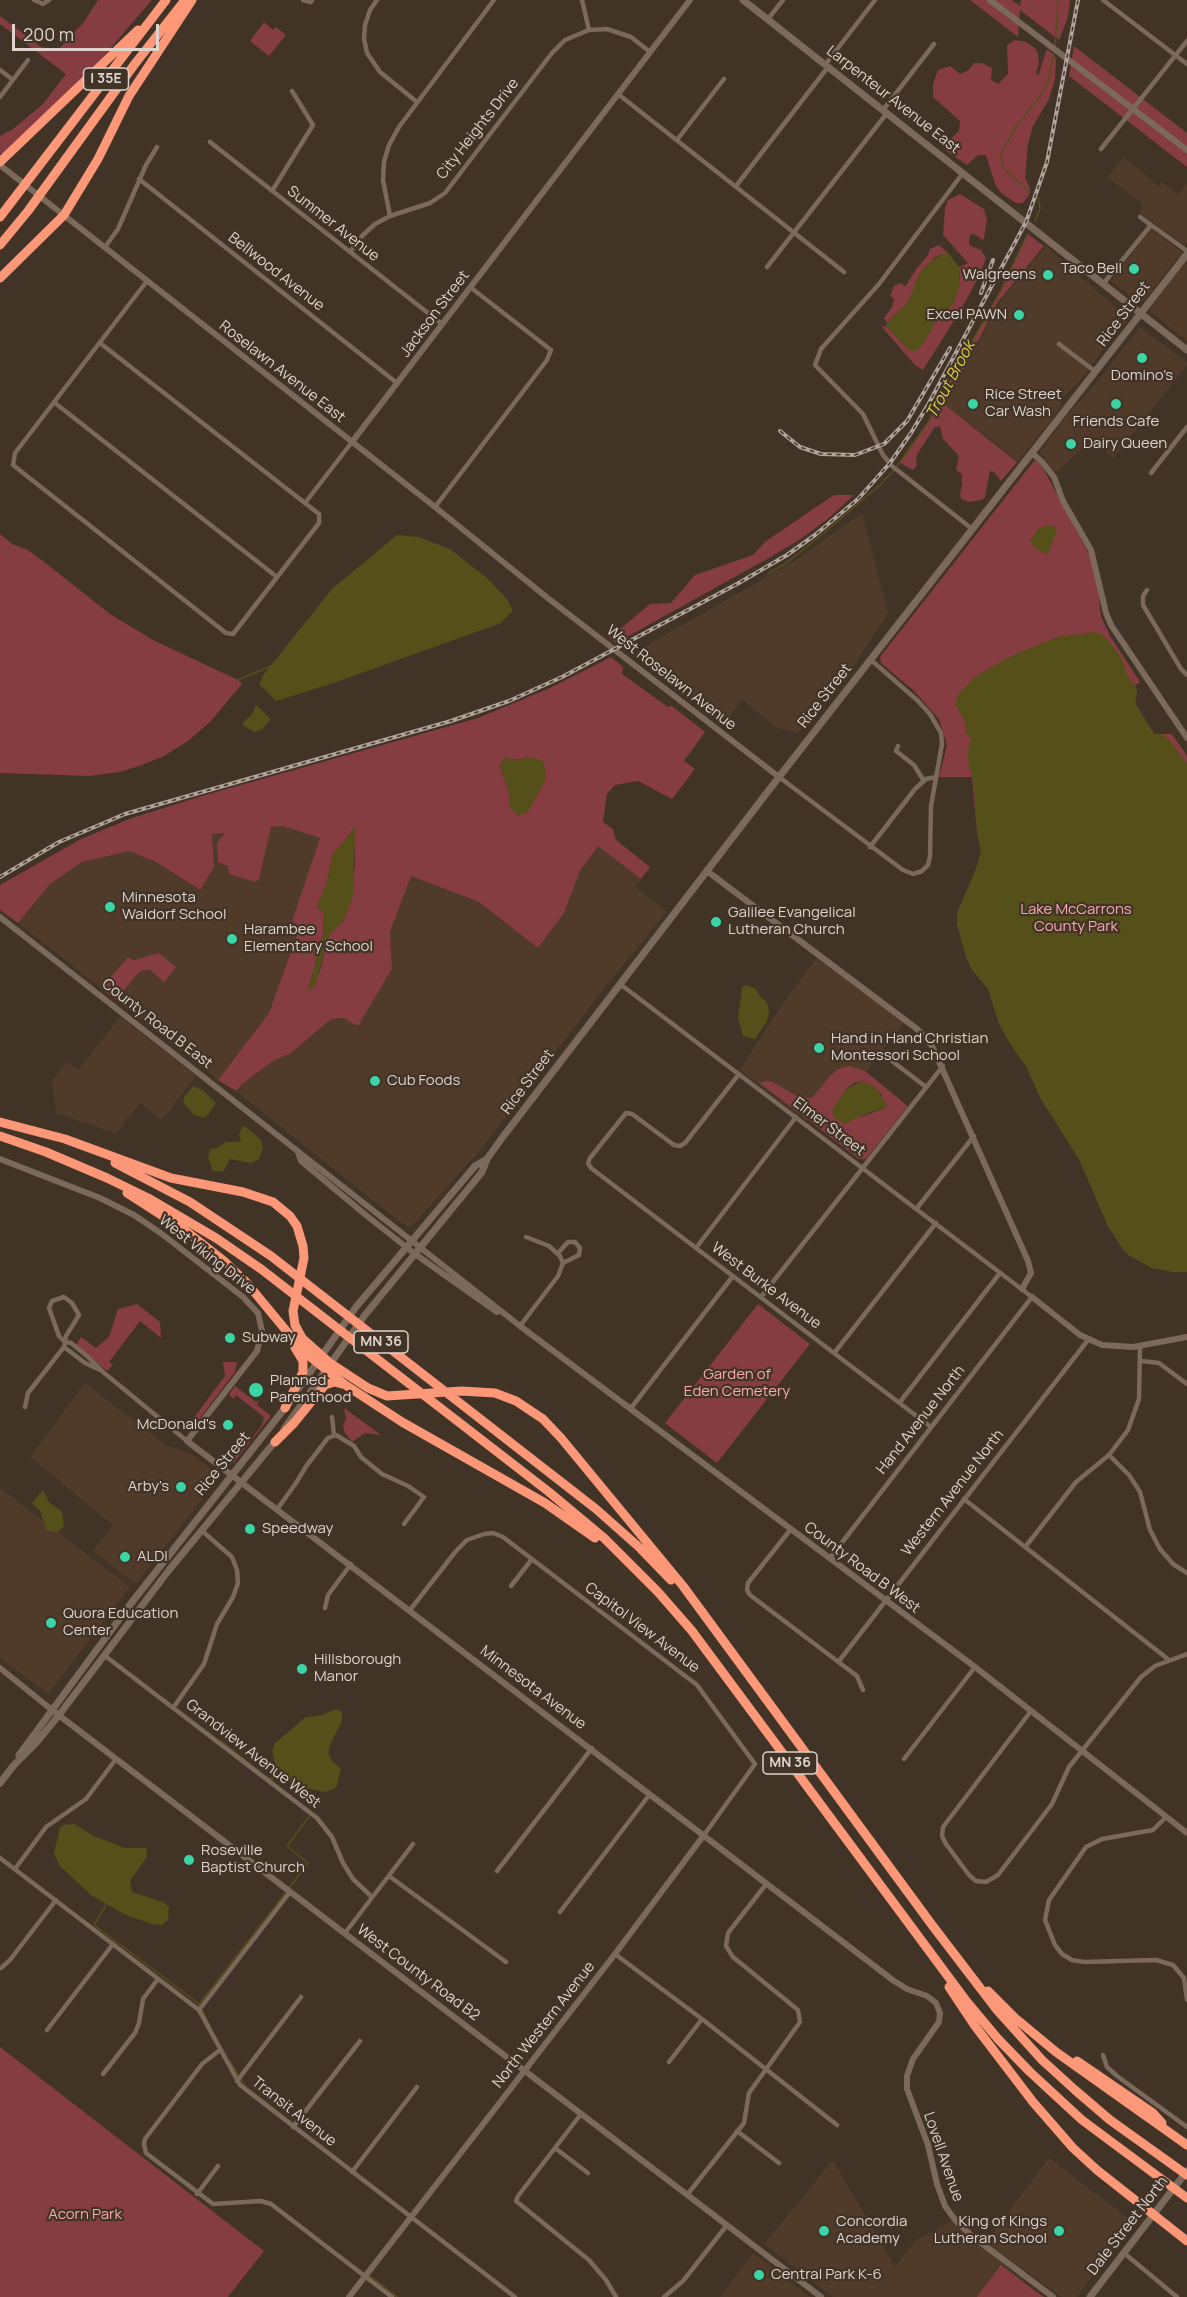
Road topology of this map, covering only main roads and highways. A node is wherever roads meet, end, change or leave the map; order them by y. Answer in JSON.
{"nodes":[{"id":1,"x":166,"y":0,"type":"edge"},
{"id":2,"x":185,"y":0,"type":"edge"},
{"id":3,"x":192,"y":0,"type":"edge"},
{"id":4,"x":743,"y":0,"type":"edge"},
{"id":5,"x":159,"y":9,"type":"junction"},
{"id":6,"x":0,"y":163,"type":"edge"},
{"id":7,"x":0,"y":217,"type":"edge"},
{"id":8,"x":0,"y":245,"type":"edge"},
{"id":9,"x":1187,"y":253,"type":"edge"},
{"id":10,"x":0,"y":278,"type":"edge"},
{"id":11,"x":1141,"y":314,"type":"junction"},
{"id":12,"x":1187,"y":350,"type":"edge"},
{"id":13,"x":0,"y":1122,"type":"edge"},
{"id":14,"x":11,"y":1125,"type":"junction"},
{"id":15,"x":0,"y":1136,"type":"edge"},
{"id":16,"x":487,"y":1159,"type":"junction"},
{"id":17,"x":78,"y":1165,"type":"junction"},
{"id":18,"x":277,"y":1321,"type":"junction"},
{"id":19,"x":318,"y":1359,"type":"junction"},
{"id":20,"x":328,"y":1367,"type":"junction"},
{"id":21,"x":344,"y":1384,"type":"junction"},
{"id":22,"x":285,"y":1408,"type":"junction"},
{"id":23,"x":275,"y":1442,"type":"junction"},
{"id":24,"x":658,"y":1592,"type":"junction"},
{"id":25,"x":708,"y":1622,"type":"junction"},
{"id":26,"x":12,"y":1767,"type":"junction"},
{"id":27,"x":0,"y":1784,"type":"edge"},
{"id":28,"x":932,"y":1925,"type":"junction"},
{"id":29,"x":918,"y":1937,"type":"junction"},
{"id":30,"x":1187,"y":2145,"type":"edge"},
{"id":31,"x":1187,"y":2174,"type":"edge"},
{"id":32,"x":1187,"y":2198,"type":"edge"},
{"id":33,"x":1154,"y":2216,"type":"junction"},
{"id":34,"x":1187,"y":2241,"type":"edge"},
{"id":35,"x":1090,"y":2297,"type":"edge"}],
"edges":[{"from":1,"to":5,"type":"highway","number":"I 35E"},
{"from":2,"to":8,"type":"highway","number":"I 35E"},
{"from":3,"to":10,"type":"highway"},
{"from":4,"to":11,"type":"main road","name":"Larpenteur Avenue East"},
{"from":5,"to":6,"type":"highway"},
{"from":5,"to":7,"type":"highway","number":"I 35E"},
{"from":9,"to":11,"type":"main road","name":"Rice Street"},
{"from":11,"to":12,"type":"main road","name":"Larpenteur Avenue East"},
{"from":11,"to":16,"type":"main road","name":"Rice Street"},
{"from":13,"to":14,"type":"highway","number":"MN 36"},
{"from":14,"to":19,"type":"highway"},
{"from":14,"to":25,"type":"highway","number":"MN 36"},
{"from":15,"to":17,"type":"highway","number":"MN 36"},
{"from":16,"to":19,"type":"main road","name":"Rice Street"},
{"from":16,"to":20,"type":"main road","name":"Rice Street"},
{"from":17,"to":18,"type":"highway"},
{"from":17,"to":24,"type":"highway","number":"MN 36"},
{"from":18,"to":19,"type":"highway"},
{"from":18,"to":22,"type":"highway"},
{"from":19,"to":20,"type":"highway"},
{"from":19,"to":22,"type":"main road","name":"Rice Street"},
{"from":20,"to":21,"type":"highway"},
{"from":20,"to":23,"type":"main road","name":"Rice Street"},
{"from":20,"to":25,"type":"highway"},
{"from":21,"to":23,"type":"highway"},
{"from":21,"to":24,"type":"highway"},
{"from":22,"to":26,"type":"main road","name":"Rice Street"},
{"from":23,"to":26,"type":"main road","name":"Rice Street"},
{"from":24,"to":29,"type":"highway","number":"MN 36"},
{"from":25,"to":28,"type":"highway","number":"MN 36"},
{"from":26,"to":27,"type":"main road","name":"Rice Street"},
{"from":28,"to":30,"type":"highway"},
{"from":28,"to":31,"type":"highway","number":"MN 36"},
{"from":29,"to":32,"type":"highway","number":"MN 36"},
{"from":29,"to":33,"type":"highway"},
{"from":31,"to":33,"type":"main road","name":"Dale Street North"},
{"from":33,"to":34,"type":"highway"},
{"from":33,"to":35,"type":"main road","name":"Dale Street North"}]}
